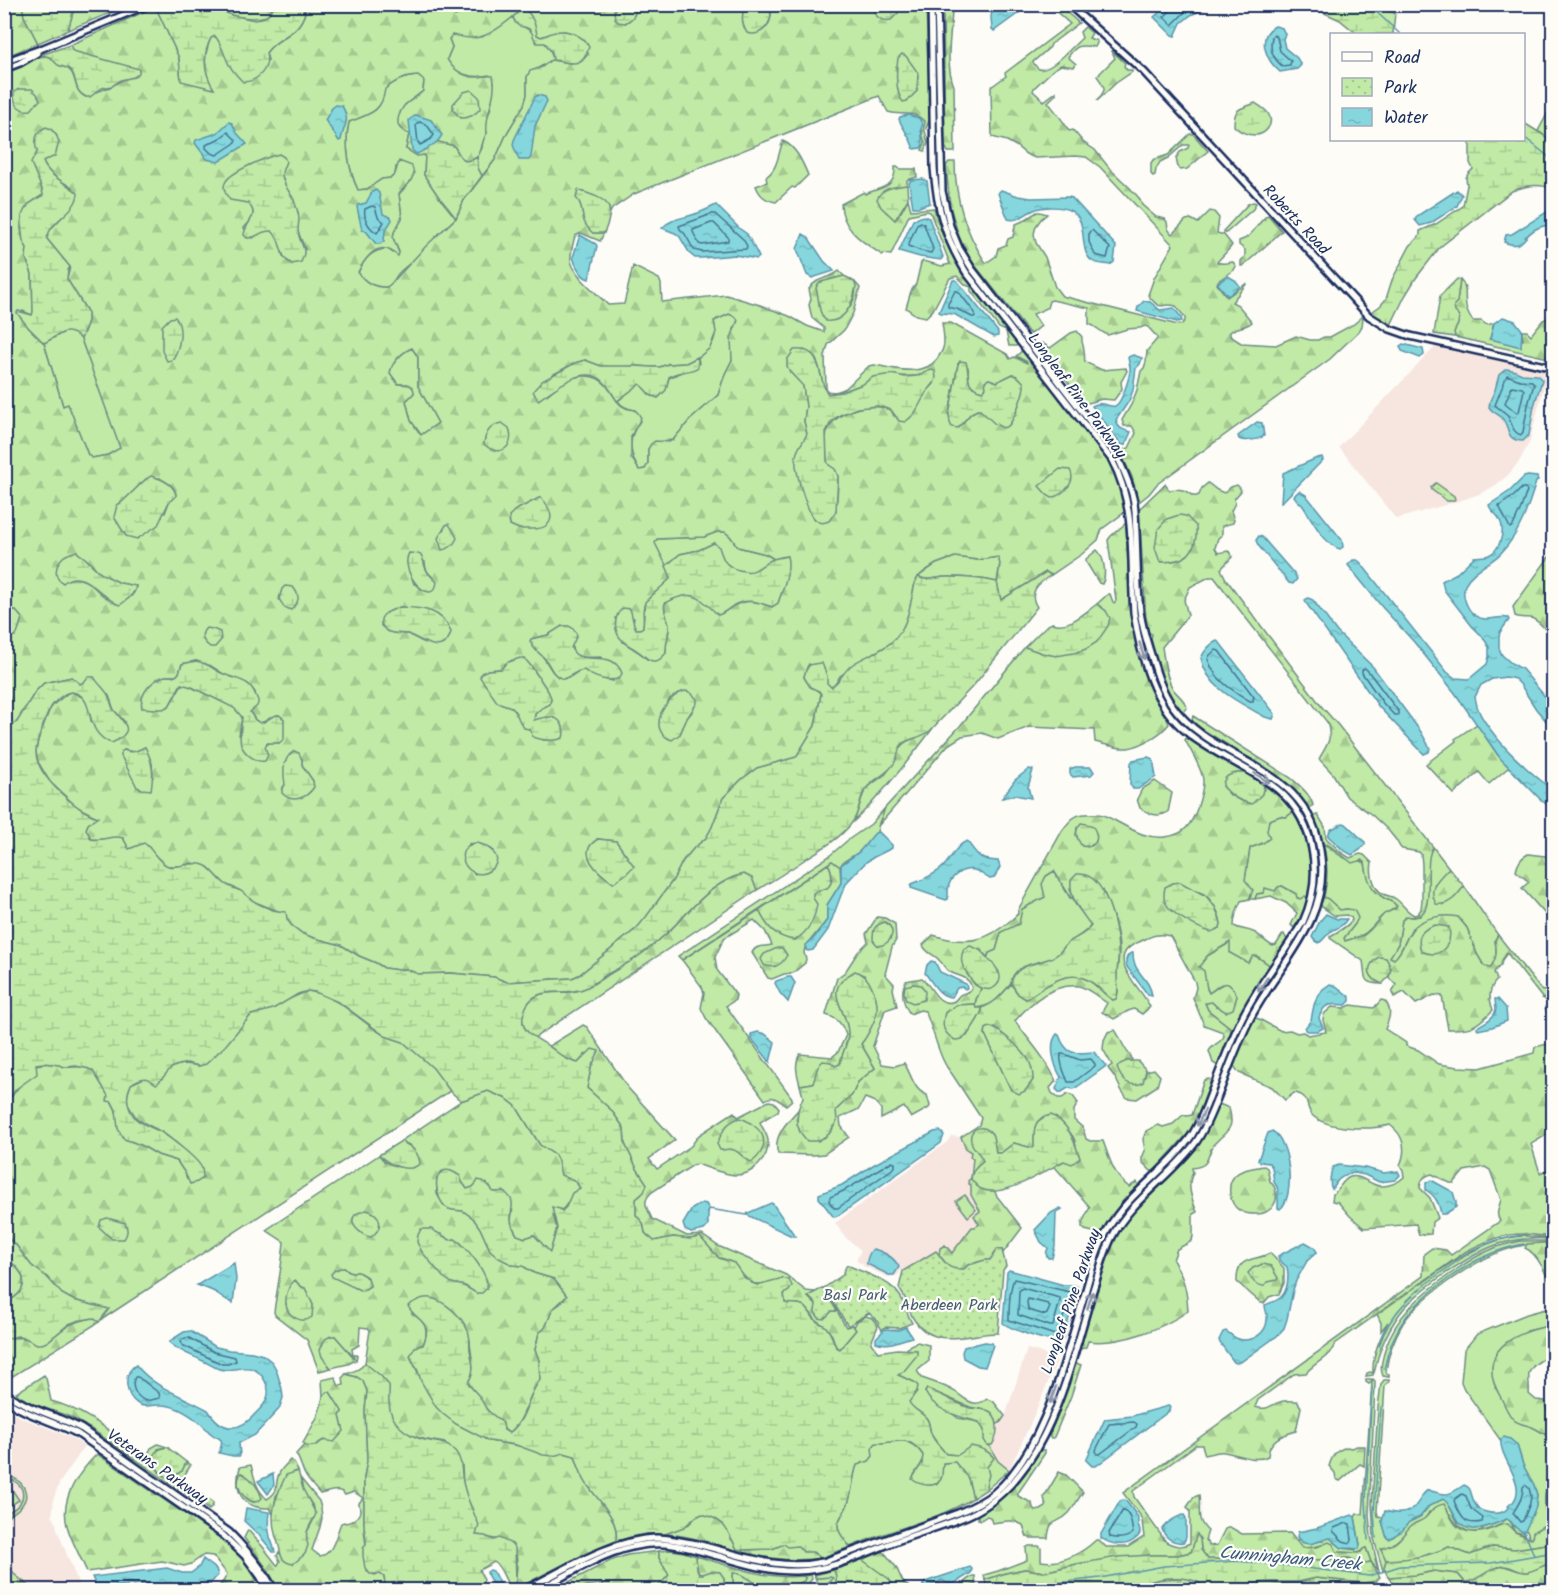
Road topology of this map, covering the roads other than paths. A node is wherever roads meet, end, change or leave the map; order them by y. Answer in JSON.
{"nodes":[{"id":1,"x":150,"y":4,"type":"edge"},
{"id":2,"x":931,"y":4,"type":"edge"},
{"id":3,"x":937,"y":4,"type":"edge"},
{"id":4,"x":1068,"y":4,"type":"edge"},
{"id":5,"x":43,"y":48,"type":"junction"},
{"id":6,"x":4,"y":62,"type":"edge"},
{"id":7,"x":4,"y":69,"type":"edge"},
{"id":8,"x":1554,"y":368,"type":"edge"},
{"id":9,"x":1104,"y":444,"type":"junction"},
{"id":10,"x":4,"y":1392,"type":"edge"},
{"id":11,"x":4,"y":1399,"type":"edge"},
{"id":12,"x":1034,"y":1438,"type":"junction"},
{"id":13,"x":1021,"y":1473,"type":"junction"},
{"id":14,"x":797,"y":1568,"type":"junction"},
{"id":15,"x":268,"y":1590,"type":"edge"},
{"id":16,"x":274,"y":1590,"type":"edge"},
{"id":17,"x":524,"y":1590,"type":"edge"},
{"id":18,"x":537,"y":1590,"type":"edge"}],
"edges":[{"from":1,"to":5,"type":"main road"},
{"from":2,"to":9,"type":"main road","name":"Longleaf Pine Parkway"},
{"from":3,"to":9,"type":"main road","name":"Longleaf Pine Parkway"},
{"from":4,"to":8,"type":"main road","name":"Roberts Road"},
{"from":5,"to":6,"type":"main road"},
{"from":5,"to":7,"type":"main road"},
{"from":9,"to":12,"type":"main road","name":"Longleaf Pine Parkway","one_way":true},
{"from":13,"to":9,"type":"main road","name":"Longleaf Pine Parkway","one_way":true},
{"from":10,"to":16,"type":"main road","name":"Veterans Parkway"},
{"from":11,"to":15,"type":"main road","name":"Veterans Parkway"},
{"from":12,"to":13,"type":"main road"},
{"from":12,"to":14,"type":"main road","name":"Longleaf Pine Parkway"},
{"from":13,"to":14,"type":"main road","name":"Longleaf Pine Parkway"},
{"from":14,"to":17,"type":"main road","name":"Longleaf Pine Parkway"},
{"from":14,"to":18,"type":"main road","name":"Longleaf Pine Parkway"}]}
